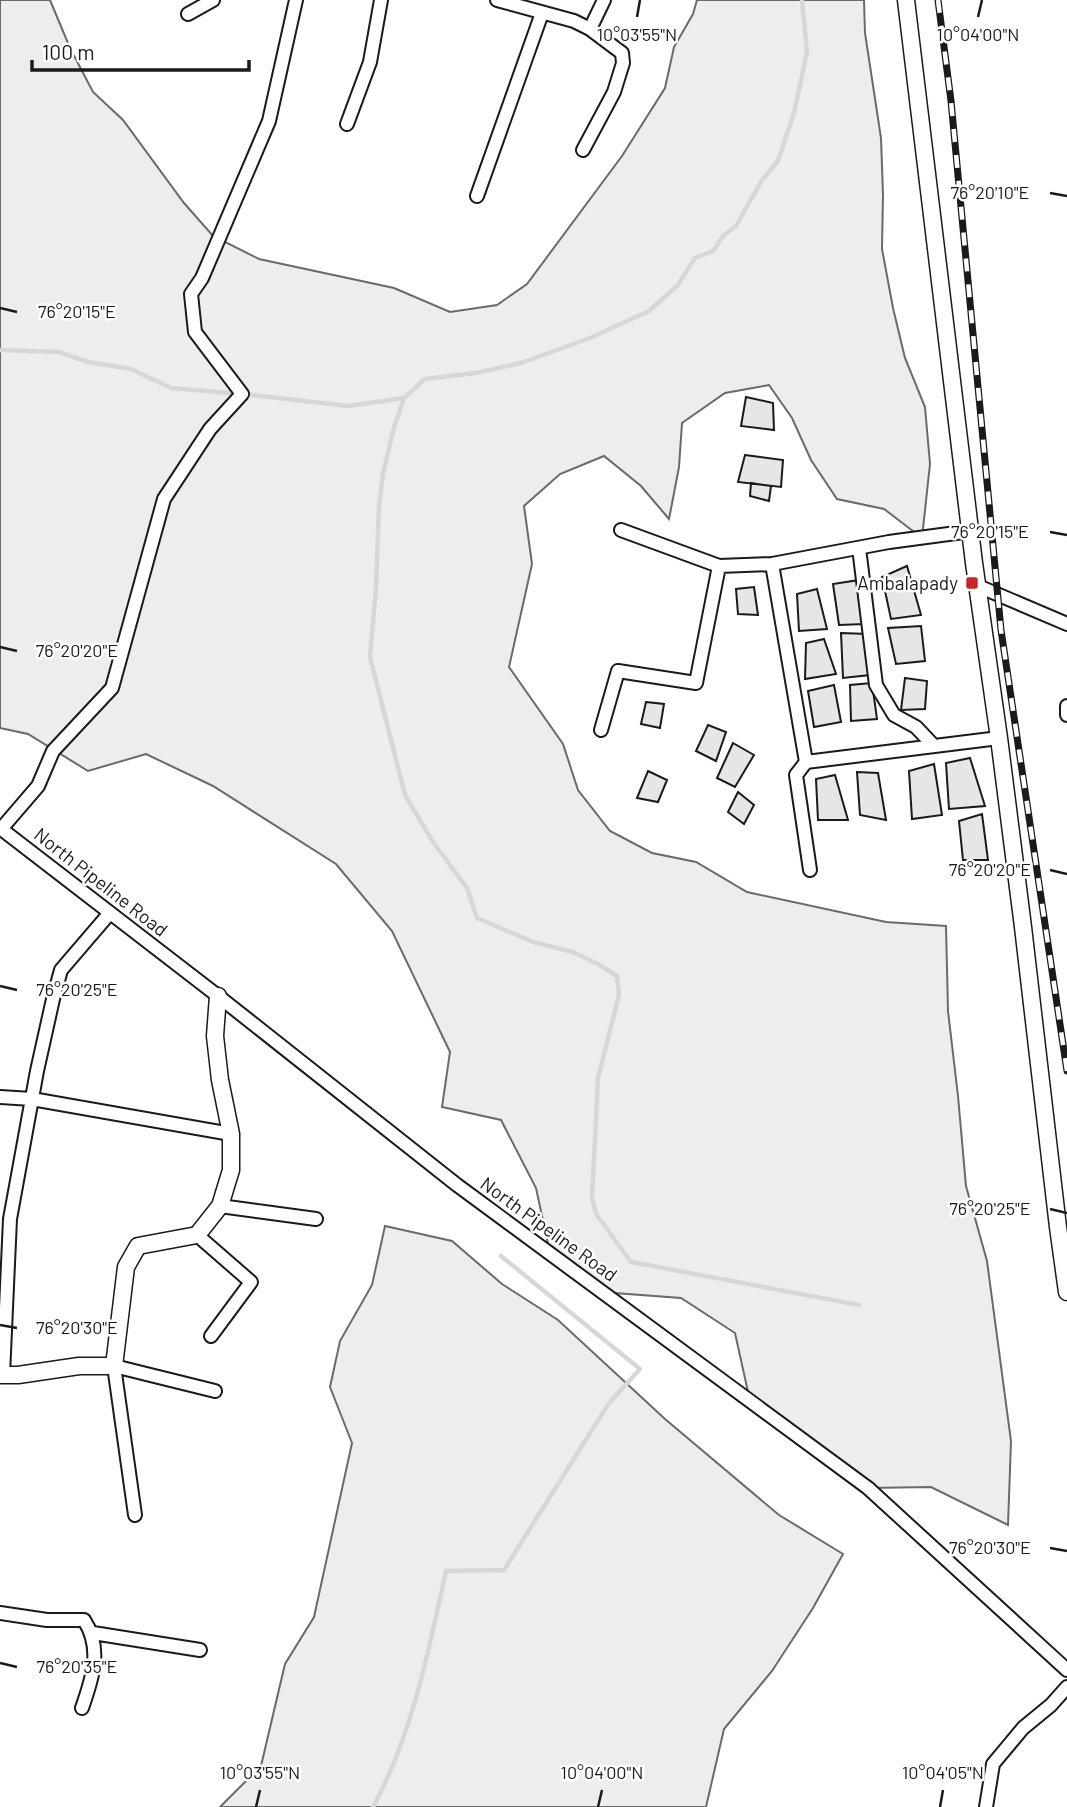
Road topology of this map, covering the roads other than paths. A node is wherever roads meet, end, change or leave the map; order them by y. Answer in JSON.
{"nodes":[{"id":1,"x":213,"y":0,"type":"edge"},
{"id":2,"x":296,"y":0,"type":"edge"},
{"id":3,"x":382,"y":0,"type":"edge"},
{"id":4,"x":497,"y":0,"type":"edge"},
{"id":5,"x":604,"y":0,"type":"edge"},
{"id":6,"x":906,"y":0,"type":"edge"},
{"id":7,"x":542,"y":13,"type":"junction"},
{"id":8,"x":188,"y":14,"type":"dead end"},
{"id":9,"x":590,"y":29,"type":"junction"},
{"id":10,"x":347,"y":124,"type":"dead end"},
{"id":11,"x":583,"y":150,"type":"dead end"},
{"id":12,"x":477,"y":196,"type":"dead end"},
{"id":13,"x":621,"y":530,"type":"dead end"},
{"id":14,"x":971,"y":531,"type":"junction"},
{"id":15,"x":859,"y":548,"type":"junction"},
{"id":16,"x":772,"y":564,"type":"junction"},
{"id":17,"x":719,"y":566,"type":"junction"},
{"id":18,"x":978,"y":586,"type":"junction"},
{"id":19,"x":1067,"y":624,"type":"edge"},
{"id":20,"x":1067,"y":706,"type":"edge"},
{"id":21,"x":1067,"y":715,"type":"edge"},
{"id":22,"x":601,"y":730,"type":"dead end"},
{"id":23,"x":999,"y":737,"type":"junction"},
{"id":24,"x":934,"y":746,"type":"junction"},
{"id":25,"x":806,"y":762,"type":"junction"},
{"id":26,"x":0,"y":828,"type":"edge"},
{"id":27,"x":810,"y":870,"type":"dead end"},
{"id":28,"x":109,"y":914,"type":"junction"},
{"id":29,"x":218,"y":996,"type":"junction"},
{"id":30,"x":0,"y":1097,"type":"edge"},
{"id":31,"x":32,"y":1099,"type":"junction"},
{"id":32,"x":231,"y":1134,"type":"junction"},
{"id":33,"x":220,"y":1206,"type":"junction"},
{"id":34,"x":316,"y":1219,"type":"dead end"},
{"id":35,"x":197,"y":1235,"type":"junction"},
{"id":36,"x":1067,"y":1292,"type":"edge"},
{"id":37,"x":211,"y":1336,"type":"dead end"},
{"id":38,"x":114,"y":1366,"type":"junction"},
{"id":39,"x":2,"y":1375,"type":"edge"},
{"id":40,"x":215,"y":1391,"type":"dead end"},
{"id":41,"x":135,"y":1516,"type":"dead end"},
{"id":42,"x":0,"y":1613,"type":"edge"},
{"id":43,"x":93,"y":1633,"type":"junction"},
{"id":44,"x":201,"y":1650,"type":"dead end"},
{"id":45,"x":1067,"y":1670,"type":"edge"},
{"id":46,"x":1067,"y":1688,"type":"edge"},
{"id":47,"x":82,"y":1709,"type":"dead end"},
{"id":48,"x":986,"y":1807,"type":"edge"}],
"edges":[{"from":1,"to":8,"type":"street"},
{"from":2,"to":26,"type":"street"},
{"from":3,"to":10,"type":"street"},
{"from":4,"to":7,"type":"street"},
{"from":5,"to":9,"type":"street"},
{"from":6,"to":14,"type":"street"},
{"from":7,"to":9,"type":"street"},
{"from":7,"to":12,"type":"street"},
{"from":9,"to":11,"type":"street"},
{"from":13,"to":17,"type":"street"},
{"from":14,"to":15,"type":"street"},
{"from":14,"to":18,"type":"street"},
{"from":15,"to":16,"type":"street"},
{"from":15,"to":24,"type":"street"},
{"from":16,"to":17,"type":"street"},
{"from":16,"to":25,"type":"street"},
{"from":17,"to":22,"type":"street"},
{"from":18,"to":19,"type":"street"},
{"from":18,"to":23,"type":"street"},
{"from":20,"to":21,"type":"street"},
{"from":23,"to":24,"type":"street"},
{"from":23,"to":36,"type":"street"},
{"from":24,"to":25,"type":"street"},
{"from":25,"to":27,"type":"street"},
{"from":26,"to":28,"type":"street","name":"North Pipeline Road"},
{"from":28,"to":29,"type":"street","name":"North Pipeline Road"},
{"from":28,"to":31,"type":"street"},
{"from":29,"to":32,"type":"street"},
{"from":29,"to":45,"type":"street","name":"North Pipeline Road"},
{"from":30,"to":31,"type":"street"},
{"from":31,"to":32,"type":"street"},
{"from":31,"to":39,"type":"street"},
{"from":32,"to":33,"type":"street"},
{"from":33,"to":34,"type":"street"},
{"from":33,"to":35,"type":"street"},
{"from":35,"to":37,"type":"street"},
{"from":35,"to":38,"type":"street"},
{"from":38,"to":39,"type":"street"},
{"from":38,"to":40,"type":"street"},
{"from":38,"to":41,"type":"street"},
{"from":42,"to":43,"type":"street"},
{"from":43,"to":44,"type":"street"},
{"from":43,"to":47,"type":"street"},
{"from":46,"to":48,"type":"street"}]}
